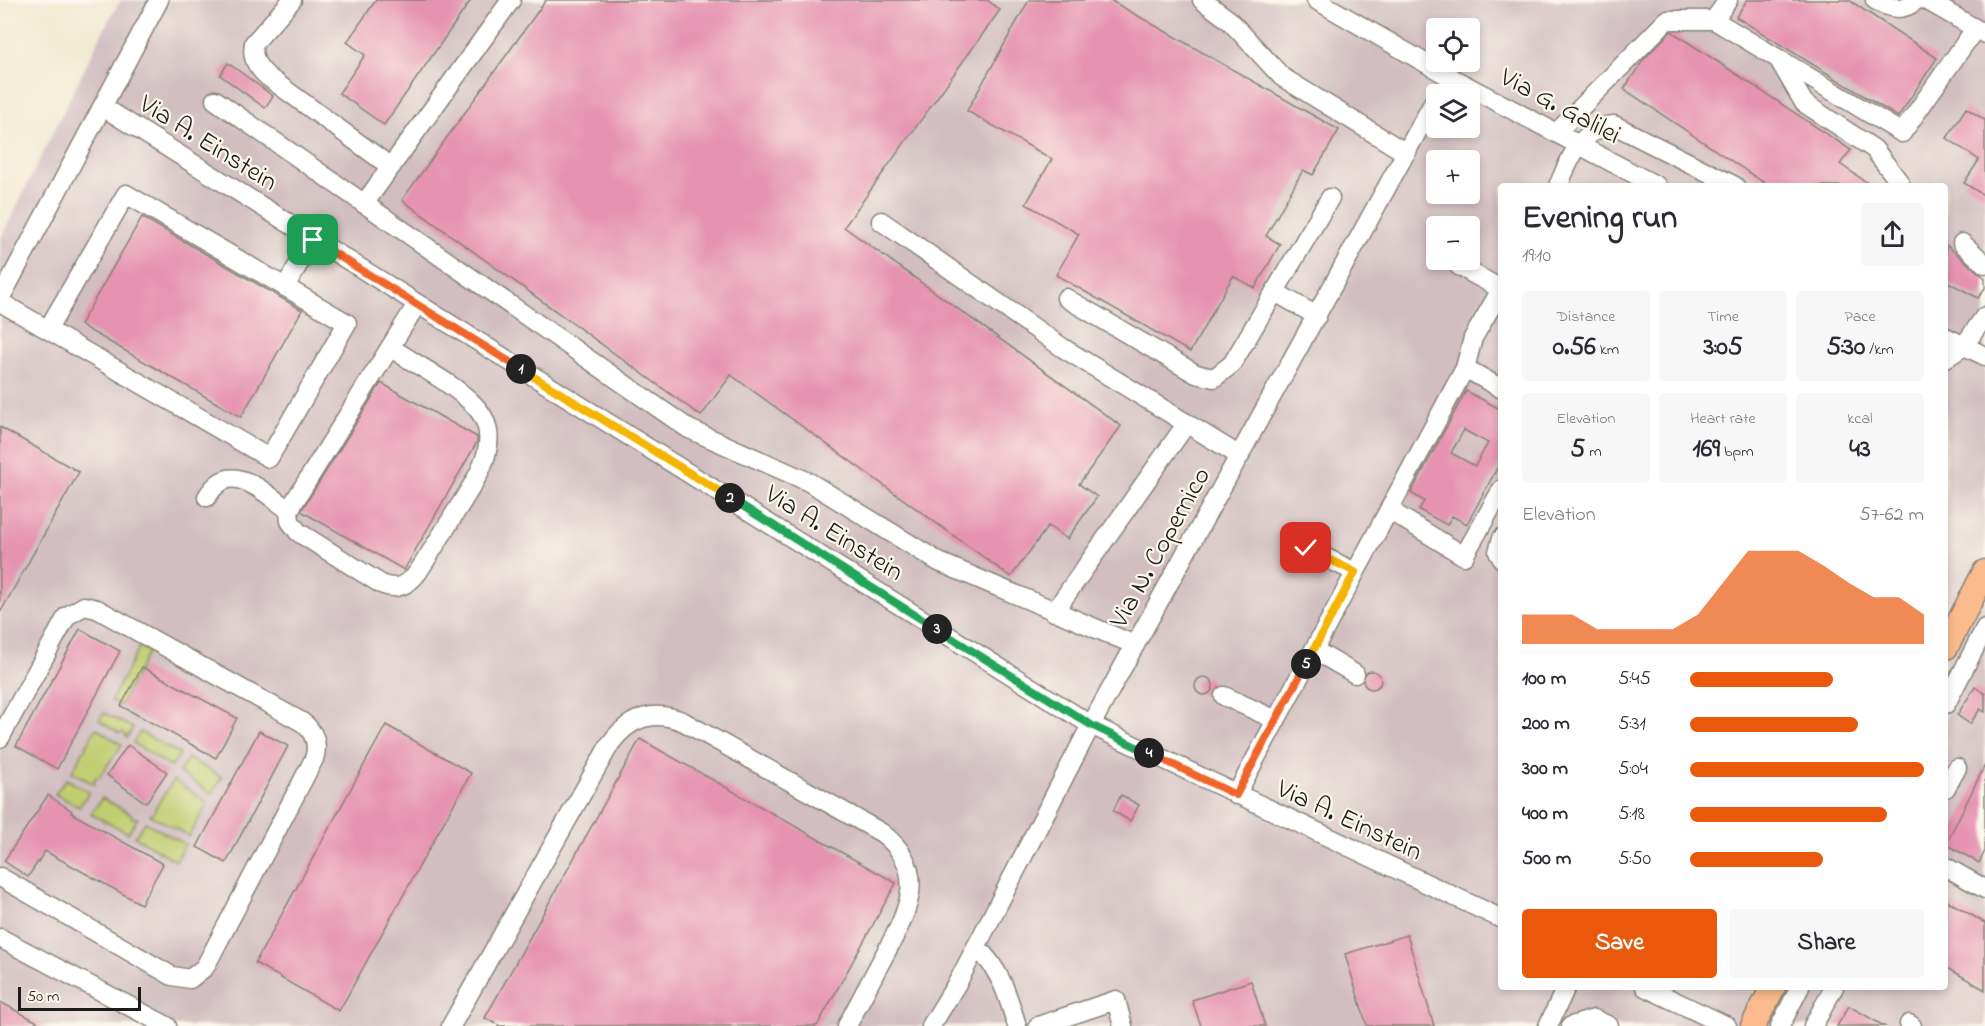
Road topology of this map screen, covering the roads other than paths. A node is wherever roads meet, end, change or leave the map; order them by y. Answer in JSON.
{"nodes":[{"id":1,"x":159,"y":0,"type":"edge"},
{"id":2,"x":292,"y":0,"type":"edge"},
{"id":3,"x":511,"y":0,"type":"edge"},
{"id":4,"x":1202,"y":0,"type":"edge"},
{"id":5,"x":1316,"y":0,"type":"edge"},
{"id":6,"x":1728,"y":0,"type":"edge"},
{"id":7,"x":1875,"y":0,"type":"edge"},
{"id":8,"x":1917,"y":0,"type":"edge"},
{"id":9,"x":1926,"y":0,"type":"edge"},
{"id":10,"x":1714,"y":20,"type":"junction"},
{"id":11,"x":1980,"y":31,"type":"edge"},
{"id":12,"x":1778,"y":58,"type":"junction"},
{"id":13,"x":1448,"y":76,"type":"junction"},
{"id":14,"x":1443,"y":84,"type":"edge"},
{"id":15,"x":215,"y":100,"type":"dead end"},
{"id":16,"x":103,"y":107,"type":"junction"},
{"id":17,"x":1426,"y":116,"type":"edge"},
{"id":18,"x":1556,"y":133,"type":"junction"},
{"id":19,"x":1577,"y":144,"type":"junction"},
{"id":20,"x":1406,"y":153,"type":"junction"},
{"id":21,"x":391,"y":167,"type":"junction"},
{"id":22,"x":1559,"y":183,"type":"edge"},
{"id":23,"x":1651,"y":183,"type":"edge"},
{"id":24,"x":1729,"y":183,"type":"edge"},
{"id":25,"x":1900,"y":183,"type":"dead end"},
{"id":26,"x":1330,"y":198,"type":"dead end"},
{"id":27,"x":364,"y":204,"type":"junction"},
{"id":28,"x":881,"y":221,"type":"dead end"},
{"id":29,"x":313,"y":240,"type":"junction"},
{"id":30,"x":1962,"y":243,"type":"dead end"},
{"id":31,"x":1985,"y":264,"type":"edge"},
{"id":32,"x":1467,"y":270,"type":"edge"},
{"id":33,"x":1498,"y":286,"type":"edge"},
{"id":34,"x":285,"y":287,"type":"junction"},
{"id":35,"x":1275,"y":292,"type":"junction"},
{"id":36,"x":1498,"y":293,"type":"edge"},
{"id":37,"x":1066,"y":298,"type":"dead end"},
{"id":38,"x":0,"y":301,"type":"edge"},
{"id":39,"x":417,"y":304,"type":"junction"},
{"id":40,"x":1317,"y":316,"type":"junction"},
{"id":41,"x":1985,"y":316,"type":"edge"},
{"id":42,"x":48,"y":329,"type":"junction"},
{"id":43,"x":1948,"y":339,"type":"edge"},
{"id":44,"x":390,"y":347,"type":"junction"},
{"id":45,"x":1978,"y":355,"type":"edge"},
{"id":46,"x":1948,"y":358,"type":"edge"},
{"id":47,"x":1465,"y":368,"type":"junction"},
{"id":48,"x":1498,"y":387,"type":"edge"},
{"id":49,"x":1187,"y":423,"type":"junction"},
{"id":50,"x":1240,"y":456,"type":"junction"},
{"id":51,"x":1498,"y":496,"type":"edge"},
{"id":52,"x":207,"y":498,"type":"dead end"},
{"id":53,"x":289,"y":510,"type":"junction"},
{"id":54,"x":1389,"y":510,"type":"junction"},
{"id":55,"x":1306,"y":548,"type":"dead end"},
{"id":56,"x":1355,"y":572,"type":"junction"},
{"id":57,"x":1985,"y":572,"type":"edge"},
{"id":58,"x":1054,"y":612,"type":"junction"},
{"id":59,"x":1985,"y":628,"type":"edge"},
{"id":60,"x":1948,"y":643,"type":"edge"},
{"id":61,"x":1135,"y":645,"type":"junction"},
{"id":62,"x":1314,"y":650,"type":"junction"},
{"id":63,"x":1977,"y":662,"type":"edge"},
{"id":64,"x":1355,"y":674,"type":"dead end"},
{"id":65,"x":1224,"y":696,"type":"dead end"},
{"id":66,"x":1948,"y":696,"type":"edge"},
{"id":67,"x":1276,"y":720,"type":"junction"},
{"id":68,"x":1091,"y":725,"type":"junction"},
{"id":69,"x":0,"y":738,"type":"edge"},
{"id":70,"x":1957,"y":768,"type":"dead end"},
{"id":71,"x":1948,"y":784,"type":"edge"},
{"id":72,"x":1236,"y":795,"type":"junction"},
{"id":73,"x":1948,"y":868,"type":"edge"},
{"id":74,"x":0,"y":877,"type":"edge"},
{"id":75,"x":1985,"y":889,"type":"edge"},
{"id":76,"x":1498,"y":917,"type":"edge"},
{"id":77,"x":0,"y":938,"type":"edge"},
{"id":78,"x":976,"y":947,"type":"junction"},
{"id":79,"x":1565,"y":990,"type":"edge"},
{"id":80,"x":1651,"y":990,"type":"edge"},
{"id":81,"x":1771,"y":990,"type":"edge"},
{"id":82,"x":1798,"y":990,"type":"edge"},
{"id":83,"x":1832,"y":990,"type":"edge"},
{"id":84,"x":156,"y":1024,"type":"edge"},
{"id":85,"x":451,"y":1026,"type":"edge"},
{"id":86,"x":847,"y":1026,"type":"edge"},
{"id":87,"x":931,"y":1026,"type":"edge"},
{"id":88,"x":1017,"y":1026,"type":"edge"},
{"id":89,"x":1038,"y":1026,"type":"edge"},
{"id":90,"x":1123,"y":1026,"type":"edge"},
{"id":91,"x":1548,"y":1026,"type":"edge"},
{"id":92,"x":1571,"y":1026,"type":"edge"},
{"id":93,"x":1609,"y":1026,"type":"edge"},
{"id":94,"x":1727,"y":1026,"type":"edge"},
{"id":95,"x":1753,"y":1026,"type":"edge"},
{"id":96,"x":1780,"y":1026,"type":"edge"},
{"id":97,"x":1813,"y":1026,"type":"edge"}],
"edges":[{"from":1,"to":16,"type":"street"},
{"from":2,"to":21,"type":"street"},
{"from":3,"to":21,"type":"street"},
{"from":4,"to":20,"type":"street"},
{"from":5,"to":13,"type":"street","name":"Via G. Galilei"},
{"from":6,"to":10,"type":"street"},
{"from":7,"to":8,"type":"street"},
{"from":9,"to":11,"type":"street"},
{"from":10,"to":12,"type":"street"},
{"from":10,"to":18,"type":"street"},
{"from":11,"to":12,"type":"street"},
{"from":12,"to":25,"type":"street"},
{"from":13,"to":14,"type":"street","name":"Via N. Copernico"},
{"from":13,"to":18,"type":"street","name":"Via G. Galilei"},
{"from":15,"to":27,"type":"street"},
{"from":16,"to":29,"type":"street","name":"Via A. Einstein"},
{"from":16,"to":38,"type":"street"},
{"from":17,"to":20,"type":"street","name":"Via N. Copernico"},
{"from":18,"to":19,"type":"street","name":"Via G. Galilei"},
{"from":19,"to":22,"type":"street"},
{"from":19,"to":23,"type":"street","name":"Via G. Galilei"},
{"from":19,"to":24,"type":"street"},
{"from":20,"to":40,"type":"street","name":"Via N. Copernico"},
{"from":21,"to":27,"type":"street"},
{"from":26,"to":35,"type":"street"},
{"from":27,"to":58,"type":"street"},
{"from":28,"to":49,"type":"street"},
{"from":29,"to":34,"type":"street"},
{"from":29,"to":39,"type":"street","name":"Via A. Einstein"},
{"from":30,"to":31,"type":"street"},
{"from":32,"to":33,"type":"street"},
{"from":34,"to":42,"type":"street"},
{"from":34,"to":42,"type":"street"},
{"from":35,"to":37,"type":"street"},
{"from":35,"to":40,"type":"street"},
{"from":36,"to":47,"type":"street"},
{"from":38,"to":42,"type":"street"},
{"from":39,"to":44,"type":"street"},
{"from":39,"to":68,"type":"street","name":"Via A. Einstein"},
{"from":40,"to":50,"type":"street","name":"Via N. Copernico"},
{"from":41,"to":45,"type":"street"},
{"from":43,"to":45,"type":"street"},
{"from":44,"to":53,"type":"street"},
{"from":44,"to":53,"type":"street"},
{"from":45,"to":46,"type":"street"},
{"from":47,"to":48,"type":"street"},
{"from":47,"to":54,"type":"street"},
{"from":49,"to":50,"type":"street"},
{"from":49,"to":58,"type":"street"},
{"from":50,"to":61,"type":"street","name":"Via N. Copernico"},
{"from":51,"to":54,"type":"street"},
{"from":52,"to":53,"type":"street"},
{"from":54,"to":56,"type":"street"},
{"from":55,"to":56,"type":"street"},
{"from":56,"to":62,"type":"street"},
{"from":57,"to":60,"type":"main road"},
{"from":58,"to":61,"type":"street"},
{"from":59,"to":63,"type":"street"},
{"from":61,"to":68,"type":"street","name":"Via N. Copernico"},
{"from":62,"to":64,"type":"street"},
{"from":62,"to":67,"type":"street"},
{"from":63,"to":66,"type":"street"},
{"from":65,"to":67,"type":"street"},
{"from":67,"to":72,"type":"street"},
{"from":68,"to":72,"type":"street","name":"Via A. Einstein"},
{"from":68,"to":78,"type":"street","name":"Via N. Copernico"},
{"from":69,"to":74,"type":"street"},
{"from":70,"to":71,"type":"street"},
{"from":72,"to":76,"type":"street","name":"Via A. Einstein"},
{"from":73,"to":75,"type":"street"},
{"from":77,"to":84,"type":"street"},
{"from":78,"to":87,"type":"street","name":"Via N. Copernico"},
{"from":78,"to":88,"type":"street"},
{"from":79,"to":91,"type":"street"},
{"from":80,"to":94,"type":"street"},
{"from":81,"to":95,"type":"main road"},
{"from":82,"to":96,"type":"street"},
{"from":83,"to":97,"type":"street"},
{"from":85,"to":86,"type":"street"},
{"from":89,"to":90,"type":"street"},
{"from":92,"to":93,"type":"street"}]}
